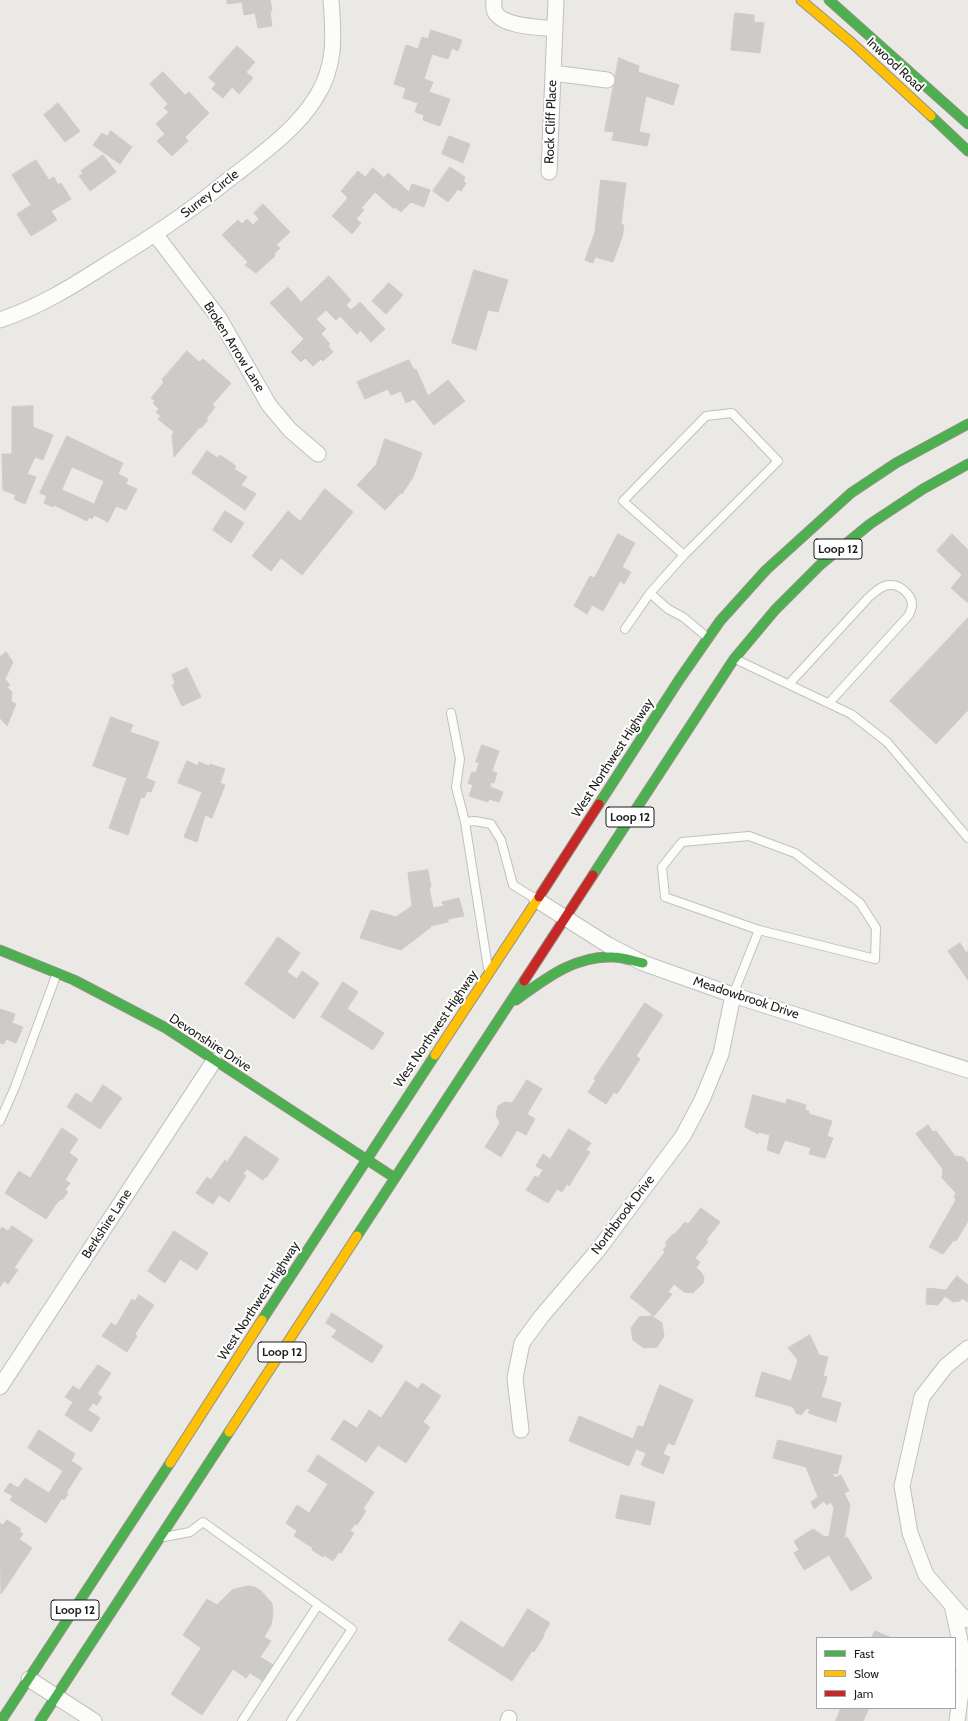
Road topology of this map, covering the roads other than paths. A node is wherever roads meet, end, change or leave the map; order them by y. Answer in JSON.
{"nodes":[{"id":1,"x":331,"y":0,"type":"edge"},
{"id":2,"x":494,"y":0,"type":"edge"},
{"id":3,"x":556,"y":0,"type":"edge"},
{"id":4,"x":802,"y":0,"type":"edge"},
{"id":5,"x":829,"y":0,"type":"edge"},
{"id":6,"x":555,"y":29,"type":"junction"},
{"id":7,"x":553,"y":73,"type":"junction"},
{"id":8,"x":607,"y":80,"type":"dead end"},
{"id":9,"x":968,"y":124,"type":"edge"},
{"id":10,"x":968,"y":151,"type":"edge"},
{"id":11,"x":549,"y":172,"type":"dead end"},
{"id":12,"x":155,"y":234,"type":"junction"},
{"id":13,"x":0,"y":320,"type":"edge"},
{"id":14,"x":968,"y":424,"type":"edge"},
{"id":15,"x":318,"y":454,"type":"dead end"},
{"id":16,"x":968,"y":464,"type":"edge"},
{"id":17,"x":684,"y":555,"type":"junction"},
{"id":18,"x":650,"y":593,"type":"junction"},
{"id":19,"x":625,"y":629,"type":"dead end"},
{"id":20,"x":711,"y":640,"type":"junction"},
{"id":21,"x":732,"y":656,"type":"junction"},
{"id":22,"x":789,"y":684,"type":"junction"},
{"id":23,"x":829,"y":703,"type":"junction"},
{"id":24,"x":451,"y":712,"type":"dead end"},
{"id":25,"x":465,"y":822,"type":"junction"},
{"id":26,"x":966,"y":833,"type":"edge"},
{"id":27,"x":537,"y":900,"type":"junction"},
{"id":28,"x":564,"y":919,"type":"junction"},
{"id":29,"x":759,"y":930,"type":"junction"},
{"id":30,"x":0,"y":950,"type":"edge"},
{"id":31,"x":643,"y":963,"type":"junction"},
{"id":32,"x":57,"y":973,"type":"junction"},
{"id":33,"x":489,"y":974,"type":"junction"},
{"id":34,"x":733,"y":995,"type":"junction"},
{"id":35,"x":507,"y":1006,"type":"junction"},
{"id":36,"x":214,"y":1061,"type":"junction"},
{"id":37,"x":968,"y":1070,"type":"edge"},
{"id":38,"x":0,"y":1122,"type":"edge"},
{"id":39,"x":366,"y":1160,"type":"junction"},
{"id":40,"x":395,"y":1178,"type":"junction"},
{"id":41,"x":968,"y":1348,"type":"edge"},
{"id":42,"x":0,"y":1387,"type":"edge"},
{"id":43,"x":521,"y":1430,"type":"dead end"},
{"id":44,"x":160,"y":1538,"type":"junction"},
{"id":45,"x":951,"y":1604,"type":"junction"},
{"id":46,"x":318,"y":1605,"type":"junction"},
{"id":47,"x":968,"y":1620,"type":"edge"},
{"id":48,"x":29,"y":1679,"type":"junction"},
{"id":49,"x":56,"y":1697,"type":"junction"},
{"id":50,"x":968,"y":1719,"type":"edge"},
{"id":51,"x":2,"y":1720,"type":"edge"},
{"id":52,"x":40,"y":1721,"type":"edge"},
{"id":53,"x":94,"y":1721,"type":"edge"},
{"id":54,"x":242,"y":1721,"type":"edge"},
{"id":55,"x":291,"y":1721,"type":"edge"},
{"id":56,"x":957,"y":1721,"type":"edge"},
{"id":57,"x":965,"y":1721,"type":"edge"}],
"edges":[{"from":1,"to":12,"type":"street","name":"Surrey Circle"},
{"from":2,"to":6,"type":"street"},
{"from":3,"to":6,"type":"street","name":"Rock Cliff Place"},
{"from":4,"to":10,"type":"main road","name":"Inwood Road"},
{"from":5,"to":9,"type":"main road","name":"Inwood Road"},
{"from":6,"to":7,"type":"street","name":"Rock Cliff Place"},
{"from":7,"to":8,"type":"street","name":"Rock Cliff Place"},
{"from":7,"to":11,"type":"street","name":"Rock Cliff Place"},
{"from":12,"to":13,"type":"street","name":"Surrey Circle"},
{"from":12,"to":15,"type":"street","name":"Broken Arrow Lane"},
{"from":14,"to":20,"type":"main road","name":"West Northwest Highway","number":"Loop 12"},
{"from":16,"to":21,"type":"main road","number":"Loop 12"},
{"from":17,"to":17,"type":"lane"},
{"from":17,"to":18,"type":"lane"},
{"from":18,"to":19,"type":"lane"},
{"from":18,"to":20,"type":"lane"},
{"from":20,"to":27,"type":"main road","name":"West Northwest Highway","number":"Loop 12"},
{"from":21,"to":22,"type":"lane"},
{"from":21,"to":28,"type":"main road","number":"Loop 12"},
{"from":22,"to":23,"type":"lane"},
{"from":22,"to":23,"type":"lane"},
{"from":23,"to":26,"type":"lane"},
{"from":24,"to":25,"type":"lane"},
{"from":25,"to":27,"type":"lane"},
{"from":25,"to":33,"type":"lane"},
{"from":27,"to":28,"type":"street","name":"Meadowbrook Drive"},
{"from":27,"to":33,"type":"main road","name":"West Northwest Highway","number":"Loop 12"},
{"from":28,"to":31,"type":"street","name":"Meadowbrook Drive"},
{"from":28,"to":35,"type":"main road","number":"Loop 12"},
{"from":29,"to":29,"type":"lane"},
{"from":29,"to":34,"type":"lane"},
{"from":30,"to":32,"type":"main road","name":"Devonshire Drive"},
{"from":31,"to":34,"type":"street","name":"Meadowbrook Drive"},
{"from":31,"to":35,"type":"main road"},
{"from":32,"to":36,"type":"main road","name":"Devonshire Drive"},
{"from":32,"to":38,"type":"lane"},
{"from":33,"to":39,"type":"main road","name":"West Northwest Highway","number":"Loop 12"},
{"from":34,"to":37,"type":"street","name":"Meadowbrook Drive"},
{"from":34,"to":43,"type":"street","name":"Northbrook Drive"},
{"from":35,"to":40,"type":"main road","number":"Loop 12"},
{"from":36,"to":39,"type":"main road","name":"Devonshire Drive"},
{"from":36,"to":42,"type":"street","name":"Berkshire Lane"},
{"from":39,"to":40,"type":"main road","name":"Devonshire Drive"},
{"from":39,"to":48,"type":"main road","name":"West Northwest Highway","number":"Loop 12"},
{"from":40,"to":44,"type":"main road","number":"Loop 12"},
{"from":41,"to":45,"type":"street"},
{"from":44,"to":46,"type":"lane"},
{"from":44,"to":49,"type":"main road","number":"Loop 12"},
{"from":45,"to":47,"type":"street"},
{"from":45,"to":56,"type":"street"},
{"from":46,"to":54,"type":"lane"},
{"from":46,"to":55,"type":"lane"},
{"from":48,"to":49,"type":"street"},
{"from":48,"to":51,"type":"main road","name":"West Northwest Highway","number":"Loop 12"},
{"from":49,"to":52,"type":"main road","number":"Loop 12"},
{"from":49,"to":53,"type":"street"},
{"from":50,"to":57,"type":"street"}]}
